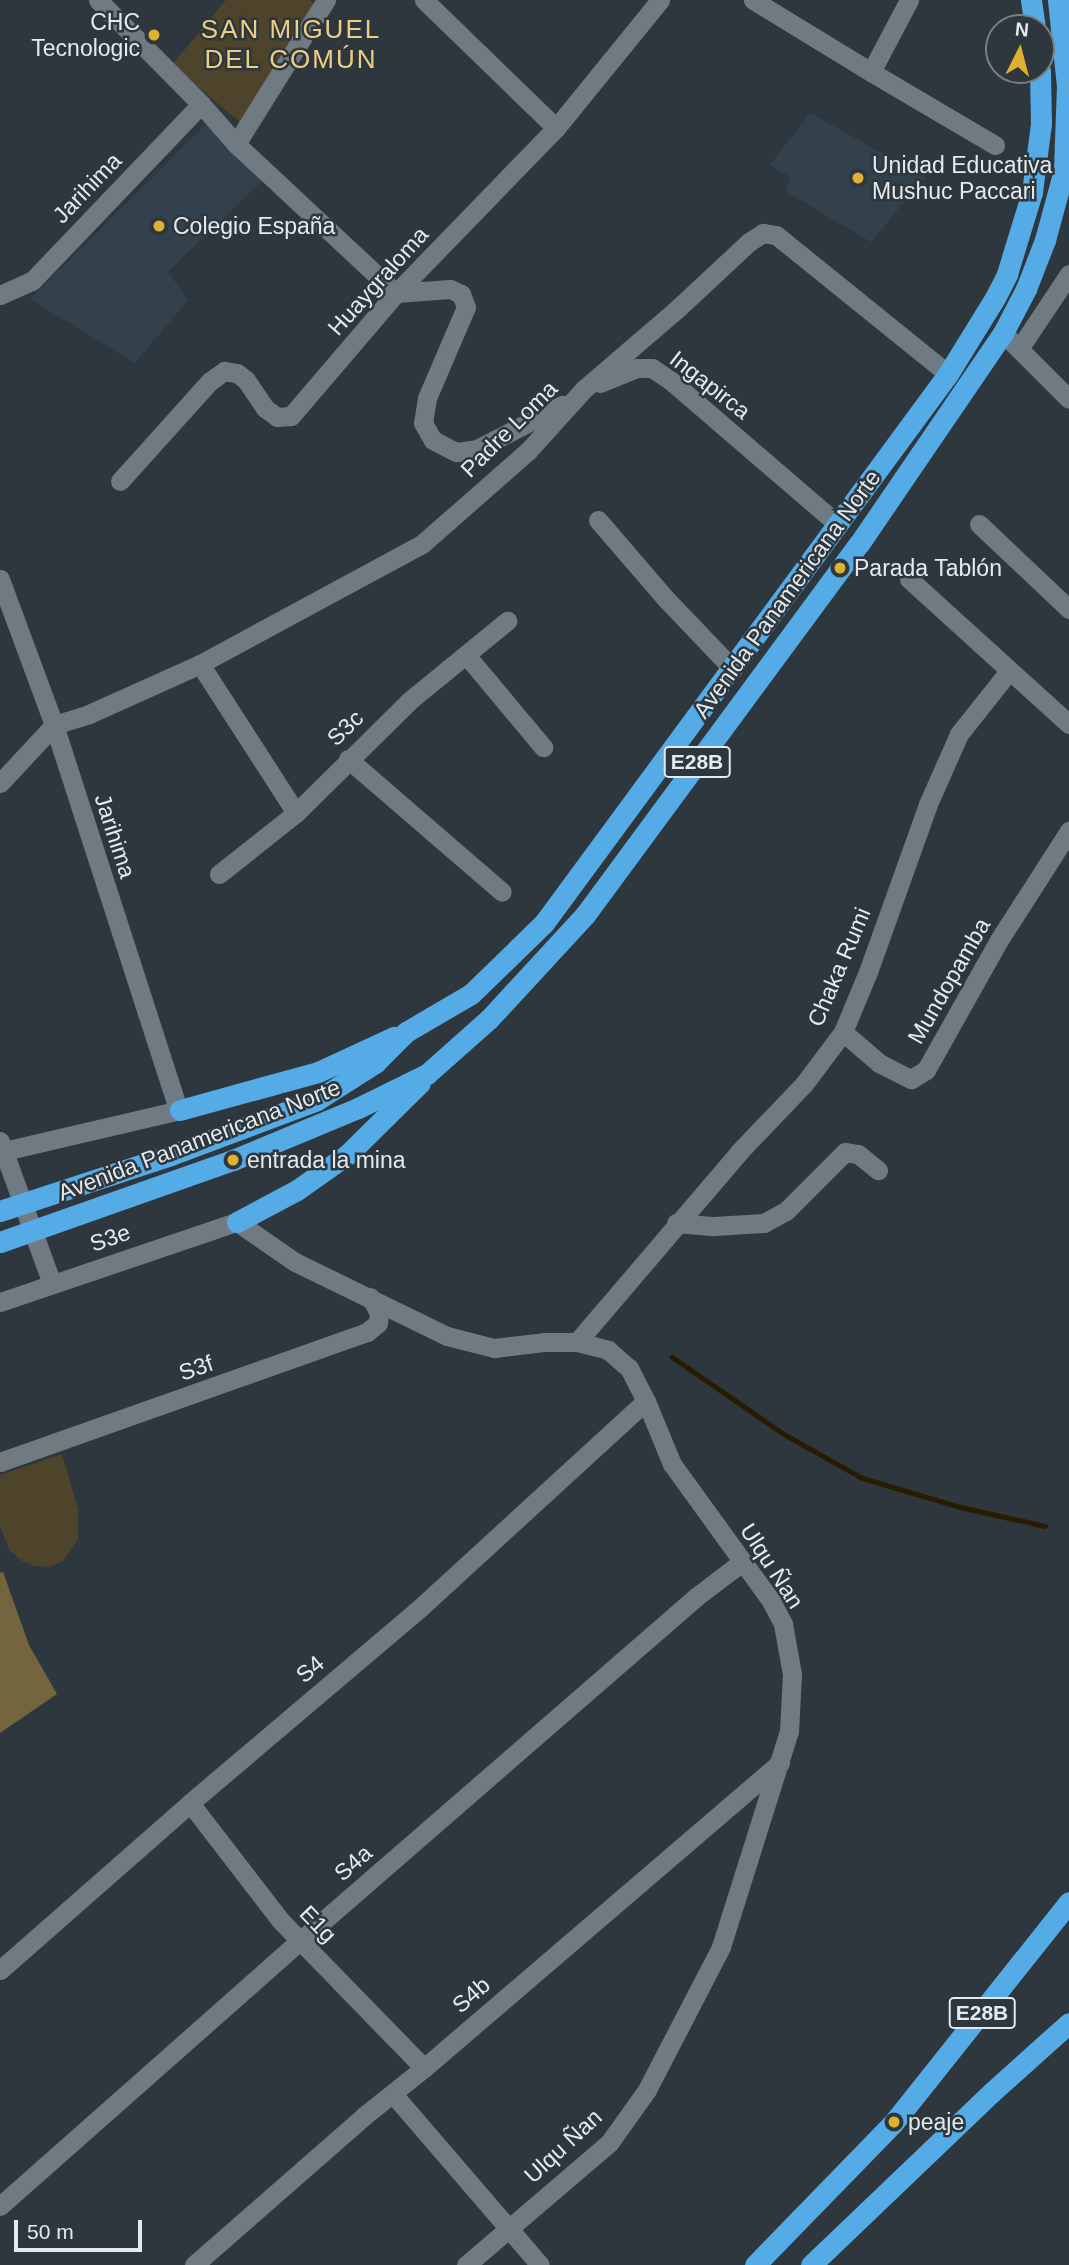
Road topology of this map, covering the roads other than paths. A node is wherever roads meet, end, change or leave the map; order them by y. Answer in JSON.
{"nodes":[{"id":1,"x":98,"y":0,"type":"edge"},
{"id":2,"x":326,"y":0,"type":"edge"},
{"id":3,"x":424,"y":0,"type":"edge"},
{"id":4,"x":660,"y":0,"type":"edge"},
{"id":5,"x":753,"y":0,"type":"edge"},
{"id":6,"x":909,"y":0,"type":"edge"},
{"id":7,"x":1058,"y":0,"type":"edge"},
{"id":8,"x":871,"y":72,"type":"junction"},
{"id":9,"x":1040,"y":84,"type":"edge"},
{"id":10,"x":201,"y":104,"type":"junction"},
{"id":11,"x":556,"y":128,"type":"junction"},
{"id":12,"x":236,"y":144,"type":"junction"},
{"id":13,"x":995,"y":145,"type":"dead end"},
{"id":14,"x":1069,"y":274,"type":"edge"},
{"id":15,"x":396,"y":293,"type":"junction"},
{"id":16,"x":0,"y":295,"type":"edge"},
{"id":17,"x":1003,"y":333,"type":"junction"},
{"id":18,"x":1019,"y":349,"type":"junction"},
{"id":19,"x":948,"y":374,"type":"junction"},
{"id":20,"x":584,"y":389,"type":"junction"},
{"id":21,"x":1069,"y":399,"type":"edge"},
{"id":22,"x":120,"y":481,"type":"dead end"},
{"id":23,"x":598,"y":520,"type":"dead end"},
{"id":24,"x":836,"y":523,"type":"junction"},
{"id":25,"x":979,"y":524,"type":"dead end"},
{"id":26,"x":0,"y":579,"type":"edge"},
{"id":27,"x":909,"y":579,"type":"dead end"},
{"id":28,"x":1069,"y":608,"type":"edge"},
{"id":29,"x":508,"y":621,"type":"dead end"},
{"id":30,"x":467,"y":656,"type":"junction"},
{"id":31,"x":200,"y":664,"type":"junction"},
{"id":32,"x":733,"y":669,"type":"junction"},
{"id":33,"x":1009,"y":671,"type":"junction"},
{"id":34,"x":1069,"y":724,"type":"edge"},
{"id":35,"x":54,"y":725,"type":"junction"},
{"id":36,"x":543,"y":747,"type":"dead end"},
{"id":37,"x":348,"y":759,"type":"junction"},
{"id":38,"x":0,"y":783,"type":"edge"},
{"id":39,"x":296,"y":813,"type":"junction"},
{"id":40,"x":1069,"y":831,"type":"edge"},
{"id":41,"x":219,"y":874,"type":"dead end"},
{"id":42,"x":502,"y":892,"type":"dead end"},
{"id":43,"x":406,"y":1032,"type":"junction"},
{"id":44,"x":843,"y":1032,"type":"junction"},
{"id":45,"x":427,"y":1074,"type":"junction"},
{"id":46,"x":179,"y":1110,"type":"junction"},
{"id":47,"x":3,"y":1152,"type":"edge"},
{"id":48,"x":878,"y":1170,"type":"dead end"},
{"id":49,"x":0,"y":1211,"type":"edge"},
{"id":50,"x":237,"y":1222,"type":"junction"},
{"id":51,"x":676,"y":1223,"type":"junction"},
{"id":52,"x":0,"y":1242,"type":"edge"},
{"id":53,"x":49,"y":1275,"type":"junction"},
{"id":54,"x":370,"y":1297,"type":"junction"},
{"id":55,"x":0,"y":1302,"type":"edge"},
{"id":56,"x":576,"y":1342,"type":"junction"},
{"id":57,"x":646,"y":1401,"type":"junction"},
{"id":58,"x":0,"y":1462,"type":"edge"},
{"id":59,"x":742,"y":1562,"type":"junction"},
{"id":60,"x":780,"y":1763,"type":"junction"},
{"id":61,"x":190,"y":1802,"type":"junction"},
{"id":62,"x":1069,"y":1902,"type":"edge"},
{"id":63,"x":300,"y":1941,"type":"junction"},
{"id":64,"x":0,"y":1970,"type":"edge"},
{"id":65,"x":1069,"y":2022,"type":"edge"},
{"id":66,"x":424,"y":2068,"type":"junction"},
{"id":67,"x":393,"y":2094,"type":"junction"},
{"id":68,"x":0,"y":2206,"type":"edge"},
{"id":69,"x":509,"y":2228,"type":"junction"},
{"id":70,"x":194,"y":2265,"type":"edge"},
{"id":71,"x":466,"y":2265,"type":"edge"},
{"id":72,"x":540,"y":2265,"type":"edge"},
{"id":73,"x":755,"y":2265,"type":"edge"},
{"id":74,"x":811,"y":2265,"type":"edge"}],
"edges":[{"from":1,"to":10,"type":"street"},
{"from":2,"to":12,"type":"street"},
{"from":3,"to":11,"type":"street"},
{"from":4,"to":11,"type":"street","name":"Huaygraloma"},
{"from":5,"to":8,"type":"street"},
{"from":6,"to":8,"type":"street"},
{"from":7,"to":17,"type":"highway","name":"Avenida Panamericana Norte","number":"E28B"},
{"from":8,"to":13,"type":"street"},
{"from":9,"to":19,"type":"highway","name":"Avenida Panamericana Norte","number":"E28B"},
{"from":10,"to":12,"type":"street"},
{"from":10,"to":16,"type":"street","name":"Jarihima"},
{"from":11,"to":15,"type":"street","name":"Huaygraloma"},
{"from":12,"to":15,"type":"street"},
{"from":14,"to":18,"type":"street"},
{"from":15,"to":20,"type":"street","name":"Ingapirca"},
{"from":15,"to":22,"type":"street","name":"Huaygraloma"},
{"from":17,"to":18,"type":"street"},
{"from":17,"to":45,"type":"highway","name":"Avenida Panamericana Norte","number":"E28B"},
{"from":18,"to":21,"type":"street"},
{"from":19,"to":20,"type":"street","name":"Padre Loma"},
{"from":19,"to":24,"type":"highway","name":"Avenida Panamericana Norte","number":"E28B"},
{"from":20,"to":24,"type":"street","name":"Ingapirca"},
{"from":20,"to":31,"type":"street","name":"Padre Loma"},
{"from":23,"to":32,"type":"street"},
{"from":24,"to":32,"type":"highway","name":"Avenida Panamericana Norte","number":"E28B"},
{"from":25,"to":28,"type":"street"},
{"from":26,"to":35,"type":"street","name":"Jarihima"},
{"from":27,"to":33,"type":"street"},
{"from":29,"to":30,"type":"street","name":"S3c"},
{"from":30,"to":36,"type":"street"},
{"from":30,"to":37,"type":"street","name":"S3c"},
{"from":31,"to":35,"type":"street","name":"Padre Loma"},
{"from":31,"to":39,"type":"street"},
{"from":32,"to":43,"type":"highway","name":"Avenida Panamericana Norte","number":"E28B"},
{"from":33,"to":34,"type":"street"},
{"from":33,"to":44,"type":"street","name":"Chaka Rumi"},
{"from":35,"to":38,"type":"street"},
{"from":35,"to":46,"type":"street","name":"Jarihima"},
{"from":37,"to":39,"type":"street","name":"S3c"},
{"from":37,"to":42,"type":"street"},
{"from":39,"to":41,"type":"street","name":"S3c"},
{"from":40,"to":44,"type":"street","name":"Mundopamba"},
{"from":43,"to":46,"type":"highway"},
{"from":43,"to":49,"type":"highway","name":"Avenida Panamericana Norte","number":"E28B"},
{"from":44,"to":51,"type":"street","name":"Chaka Rumi"},
{"from":45,"to":50,"type":"highway"},
{"from":45,"to":52,"type":"highway","name":"Avenida Panamericana Norte","number":"E28B"},
{"from":46,"to":47,"type":"street"},
{"from":47,"to":53,"type":"street"},
{"from":48,"to":51,"type":"street"},
{"from":50,"to":53,"type":"street","name":"S3e"},
{"from":50,"to":54,"type":"street","name":"Ulqu Ñan"},
{"from":51,"to":56,"type":"street","name":"Chaka Rumi"},
{"from":53,"to":55,"type":"street","name":"S3e"},
{"from":54,"to":56,"type":"street","name":"Ulqu Ñan"},
{"from":54,"to":58,"type":"street","name":"S3f"},
{"from":56,"to":57,"type":"street","name":"Ulqu Ñan"},
{"from":57,"to":59,"type":"street","name":"Ulqu Ñan"},
{"from":57,"to":61,"type":"street","name":"S4"},
{"from":59,"to":60,"type":"street","name":"Ulqu Ñan"},
{"from":59,"to":63,"type":"street","name":"S4a"},
{"from":60,"to":66,"type":"street","name":"S4b"},
{"from":60,"to":69,"type":"street","name":"Ulqu Ñan"},
{"from":61,"to":63,"type":"street","name":"E1g"},
{"from":61,"to":64,"type":"street","name":"S4"},
{"from":62,"to":73,"type":"highway","number":"E28B"},
{"from":63,"to":66,"type":"street","name":"E1g"},
{"from":63,"to":68,"type":"street","name":"S4a"},
{"from":65,"to":74,"type":"highway","number":"E28B"},
{"from":66,"to":67,"type":"street","name":"S4b"},
{"from":67,"to":69,"type":"street"},
{"from":67,"to":70,"type":"street","name":"S4b"},
{"from":69,"to":71,"type":"street","name":"Ulqu Ñan"},
{"from":69,"to":72,"type":"street"}]}
